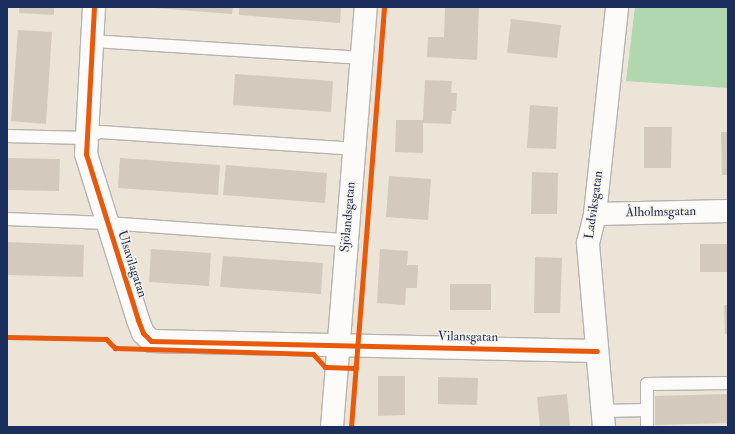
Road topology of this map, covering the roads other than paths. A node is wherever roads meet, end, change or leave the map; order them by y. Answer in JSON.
{"nodes":[{"id":1,"x":94,"y":7,"type":"edge"},
{"id":2,"x":366,"y":7,"type":"edge"},
{"id":3,"x":617,"y":7,"type":"edge"},
{"id":4,"x":92,"y":41,"type":"junction"},
{"id":5,"x":361,"y":58,"type":"junction"},
{"id":6,"x":7,"y":136,"type":"edge"},
{"id":7,"x":85,"y":138,"type":"junction"},
{"id":8,"x":354,"y":149,"type":"junction"},
{"id":9,"x":728,"y":211,"type":"edge"},
{"id":10,"x":595,"y":214,"type":"junction"},
{"id":11,"x":7,"y":219,"type":"edge"},
{"id":12,"x":107,"y":222,"type":"junction"},
{"id":13,"x":346,"y":240,"type":"junction"},
{"id":14,"x":337,"y":345,"type":"junction"},
{"id":15,"x":597,"y":351,"type":"junction"},
{"id":16,"x":728,"y":383,"type":"edge"},
{"id":17,"x":647,"y":410,"type":"junction"},
{"id":18,"x":603,"y":419,"type":"edge"},
{"id":19,"x":332,"y":427,"type":"edge"},
{"id":20,"x":647,"y":427,"type":"edge"}],
"edges":[{"from":1,"to":4,"type":"street","name":"Ulsavilagatan"},
{"from":2,"to":5,"type":"street","name":"Sjölandsgatan"},
{"from":3,"to":10,"type":"street","name":"Ladviksgatan"},
{"from":4,"to":5,"type":"lane"},
{"from":4,"to":7,"type":"street","name":"Ulsavilagatan"},
{"from":5,"to":8,"type":"street","name":"Sjölandsgatan"},
{"from":6,"to":7,"type":"lane"},
{"from":7,"to":8,"type":"lane"},
{"from":7,"to":12,"type":"street","name":"Ulsavilagatan"},
{"from":8,"to":13,"type":"street","name":"Sjölandsgatan"},
{"from":9,"to":10,"type":"street","name":"Ålholmsgatan"},
{"from":10,"to":15,"type":"street","name":"Ladviksgatan"},
{"from":11,"to":12,"type":"lane"},
{"from":12,"to":13,"type":"lane"},
{"from":12,"to":14,"type":"street","name":"Ulsavilagatan"},
{"from":13,"to":14,"type":"street","name":"Sjölandsgatan"},
{"from":14,"to":15,"type":"street","name":"Vilansgatan"},
{"from":14,"to":19,"type":"street","name":"Sjölandsgatan"},
{"from":15,"to":18,"type":"street","name":"Ladviksgatan"},
{"from":16,"to":17,"type":"lane"},
{"from":17,"to":18,"type":"lane"},
{"from":17,"to":20,"type":"lane"}]}
